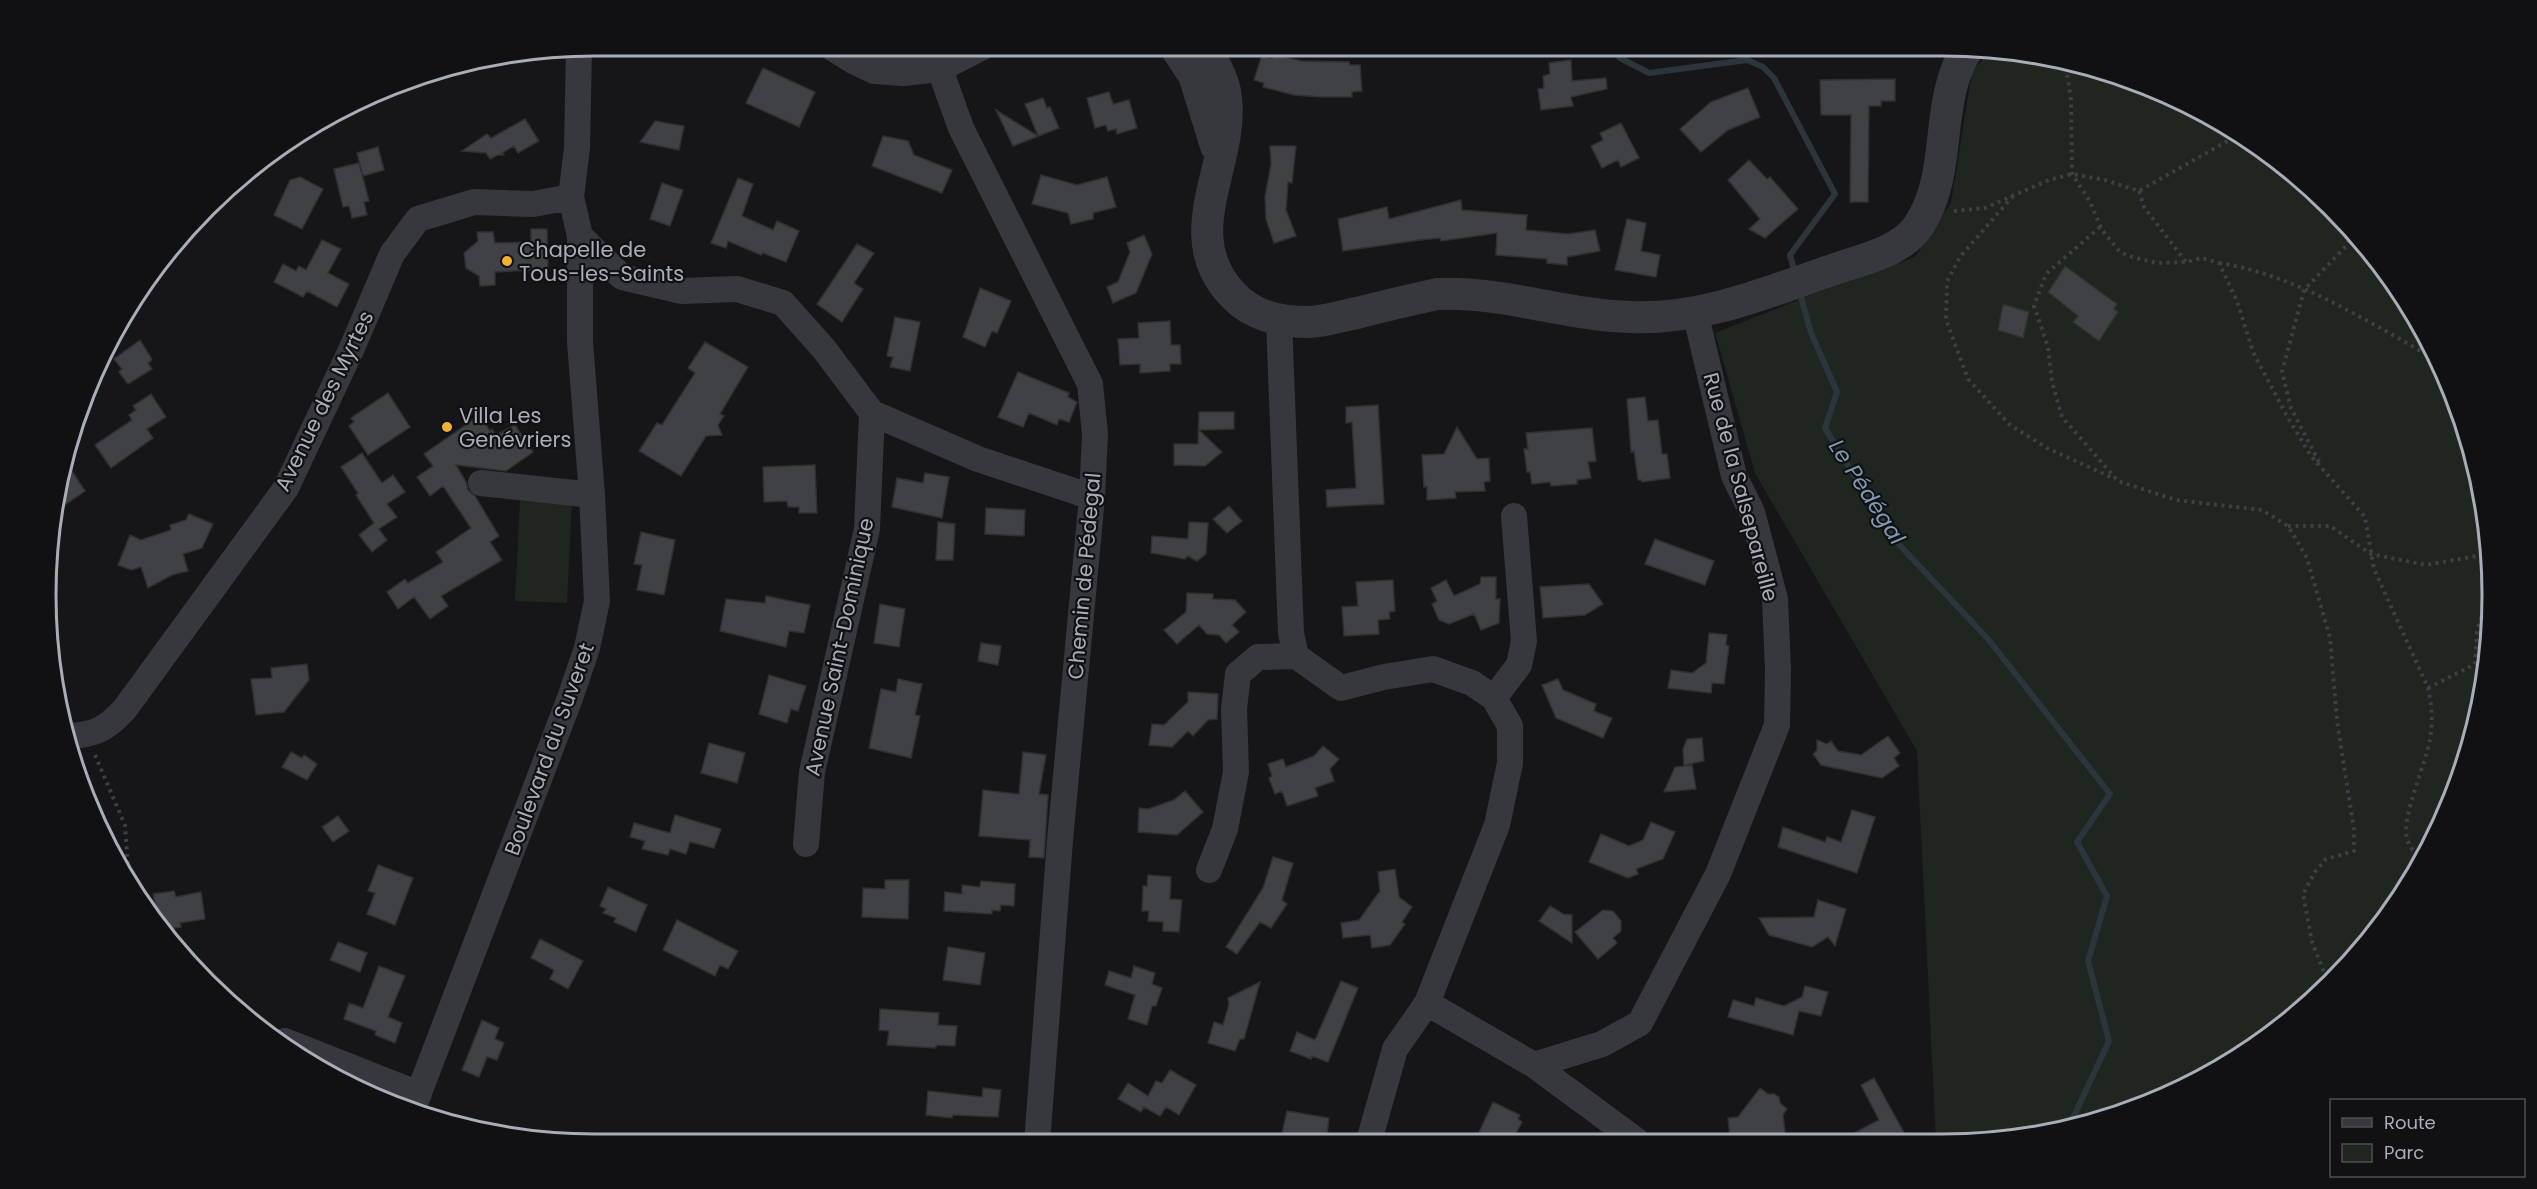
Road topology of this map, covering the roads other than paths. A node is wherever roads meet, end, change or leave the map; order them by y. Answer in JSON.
{"nodes":[{"id":1,"x":579,"y":56,"type":"edge"},
{"id":2,"x":851,"y":56,"type":"edge"},
{"id":3,"x":925,"y":56,"type":"edge"},
{"id":4,"x":933,"y":56,"type":"edge"},
{"id":5,"x":1181,"y":56,"type":"edge"},
{"id":6,"x":1210,"y":56,"type":"edge"},
{"id":7,"x":1962,"y":57,"type":"edge"},
{"id":8,"x":1219,"y":156,"type":"junction"},
{"id":9,"x":571,"y":197,"type":"junction"},
{"id":10,"x":580,"y":236,"type":"junction"},
{"id":11,"x":1695,"y":312,"type":"junction"},
{"id":12,"x":1279,"y":320,"type":"junction"},
{"id":13,"x":872,"y":414,"type":"junction"},
{"id":14,"x":482,"y":483,"type":"dead end"},
{"id":15,"x":592,"y":495,"type":"junction"},
{"id":16,"x":1092,"y":497,"type":"junction"},
{"id":17,"x":1514,"y":516,"type":"dead end"},
{"id":18,"x":1296,"y":656,"type":"junction"},
{"id":19,"x":1494,"y":698,"type":"junction"},
{"id":20,"x":77,"y":736,"type":"edge"},
{"id":21,"x":806,"y":844,"type":"dead end"},
{"id":22,"x":1209,"y":870,"type":"dead end"},
{"id":23,"x":1427,"y":1003,"type":"junction"},
{"id":24,"x":316,"y":1055,"type":"edge"},
{"id":25,"x":1534,"y":1065,"type":"junction"},
{"id":26,"x":415,"y":1102,"type":"edge"},
{"id":27,"x":1038,"y":1134,"type":"edge"},
{"id":28,"x":1372,"y":1134,"type":"edge"},
{"id":29,"x":1629,"y":1134,"type":"edge"}],
"edges":[{"from":1,"to":9,"type":"street","name":"Boulevard du Suveret"},
{"from":2,"to":3,"type":"street"},
{"from":4,"to":16,"type":"street","name":"Chemin de Pédegal"},
{"from":5,"to":8,"type":"street"},
{"from":6,"to":8,"type":"street"},
{"from":7,"to":11,"type":"street"},
{"from":8,"to":12,"type":"street"},
{"from":9,"to":10,"type":"street","name":"Boulevard du Suveret"},
{"from":9,"to":20,"type":"street","name":"Avenue des Myrtes"},
{"from":10,"to":13,"type":"street"},
{"from":10,"to":15,"type":"street","name":"Boulevard du Suveret"},
{"from":11,"to":12,"type":"street"},
{"from":11,"to":25,"type":"street","name":"Rue de la Salsepareille"},
{"from":12,"to":18,"type":"street"},
{"from":13,"to":16,"type":"street"},
{"from":13,"to":21,"type":"street","name":"Avenue Saint-Dominique"},
{"from":14,"to":15,"type":"street"},
{"from":15,"to":26,"type":"street","name":"Boulevard du Suveret"},
{"from":16,"to":27,"type":"street","name":"Chemin de Pédegal"},
{"from":17,"to":19,"type":"street"},
{"from":18,"to":19,"type":"street"},
{"from":18,"to":22,"type":"street"},
{"from":19,"to":23,"type":"street"},
{"from":23,"to":25,"type":"street"},
{"from":23,"to":28,"type":"street"},
{"from":24,"to":26,"type":"street"},
{"from":25,"to":29,"type":"street"}]}
